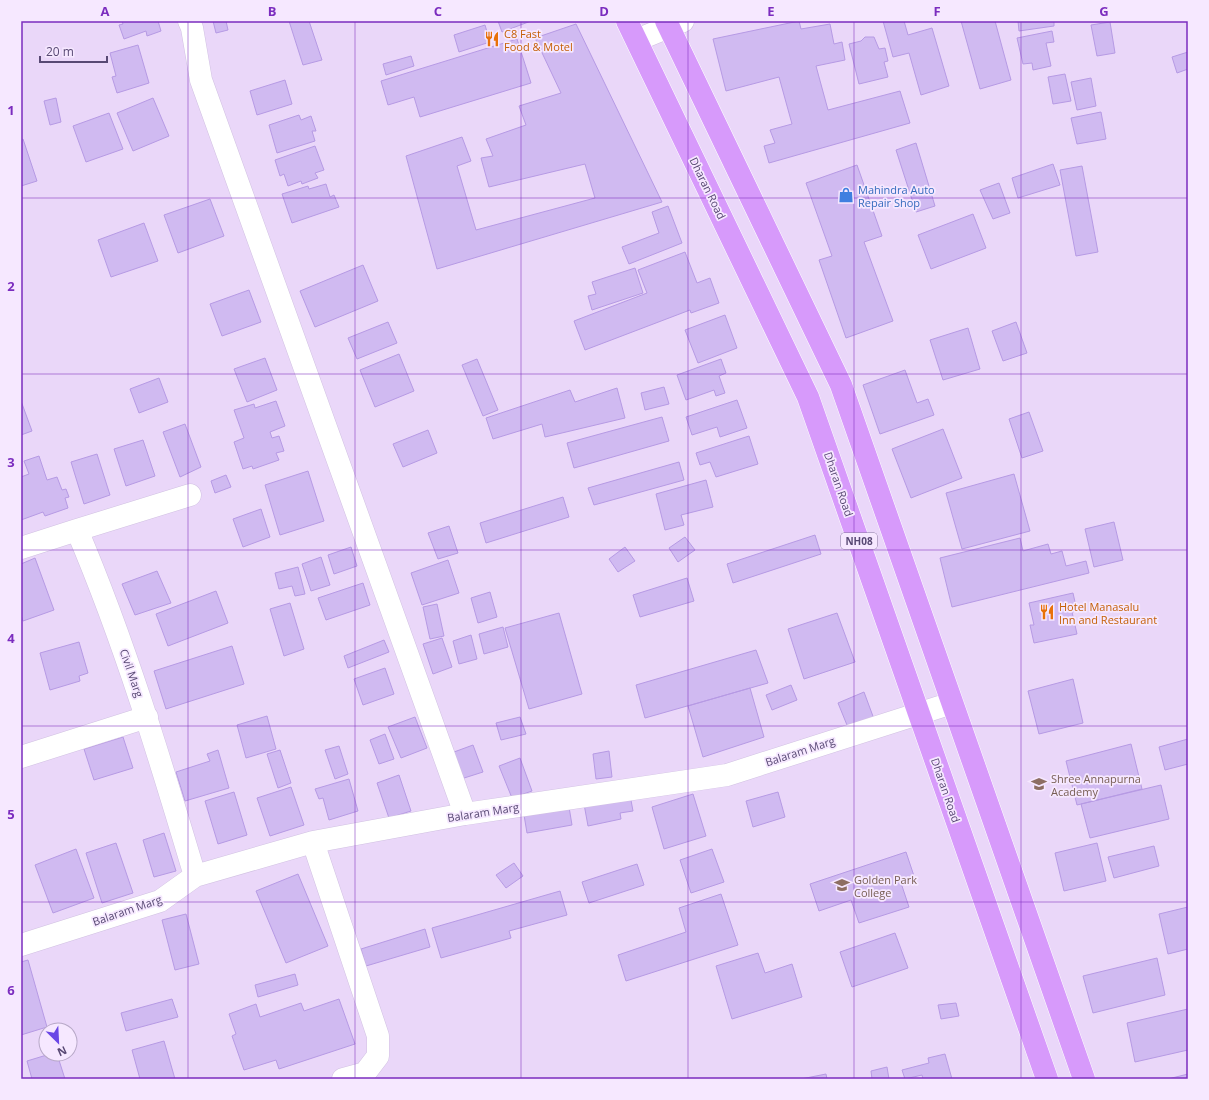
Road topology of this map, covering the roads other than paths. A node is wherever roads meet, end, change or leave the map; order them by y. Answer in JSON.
{"nodes":[{"id":1,"x":189,"y":21,"type":"edge"},
{"id":2,"x":627,"y":21,"type":"edge"},
{"id":3,"x":673,"y":23,"type":"edge"},
{"id":4,"x":637,"y":40,"type":"junction"},
{"id":5,"x":190,"y":495,"type":"dead end"},
{"id":6,"x":77,"y":530,"type":"junction"},
{"id":7,"x":21,"y":548,"type":"edge"},
{"id":8,"x":952,"y":702,"type":"junction"},
{"id":9,"x":919,"y":713,"type":"junction"},
{"id":10,"x":147,"y":717,"type":"junction"},
{"id":11,"x":21,"y":757,"type":"edge"},
{"id":12,"x":465,"y":814,"type":"junction"},
{"id":13,"x":313,"y":842,"type":"junction"},
{"id":14,"x":195,"y":876,"type":"junction"},
{"id":15,"x":21,"y":945,"type":"edge"},
{"id":16,"x":343,"y":1079,"type":"edge"},
{"id":17,"x":1047,"y":1079,"type":"edge"},
{"id":18,"x":1084,"y":1079,"type":"edge"}],
"edges":[{"from":1,"to":12,"type":"street"},
{"from":2,"to":4,"type":"main road","name":"Dharan Road","number":"NH08"},
{"from":3,"to":4,"type":"street"},
{"from":3,"to":8,"type":"main road","number":"NH08"},
{"from":4,"to":9,"type":"main road","name":"Dharan Road","number":"NH08"},
{"from":5,"to":6,"type":"street"},
{"from":6,"to":7,"type":"street"},
{"from":6,"to":10,"type":"street","name":"Civil Marg"},
{"from":8,"to":9,"type":"street","name":"Balaram Marg"},
{"from":8,"to":18,"type":"main road","number":"NH08"},
{"from":9,"to":12,"type":"street","name":"Balaram Marg"},
{"from":9,"to":17,"type":"main road","name":"Dharan Road","number":"NH08"},
{"from":10,"to":11,"type":"street"},
{"from":10,"to":14,"type":"street","name":"Civil Marg"},
{"from":12,"to":13,"type":"street","name":"Balaram Marg"},
{"from":13,"to":14,"type":"street","name":"Balaram Marg"},
{"from":13,"to":16,"type":"street"},
{"from":14,"to":15,"type":"street","name":"Balaram Marg"}]}
